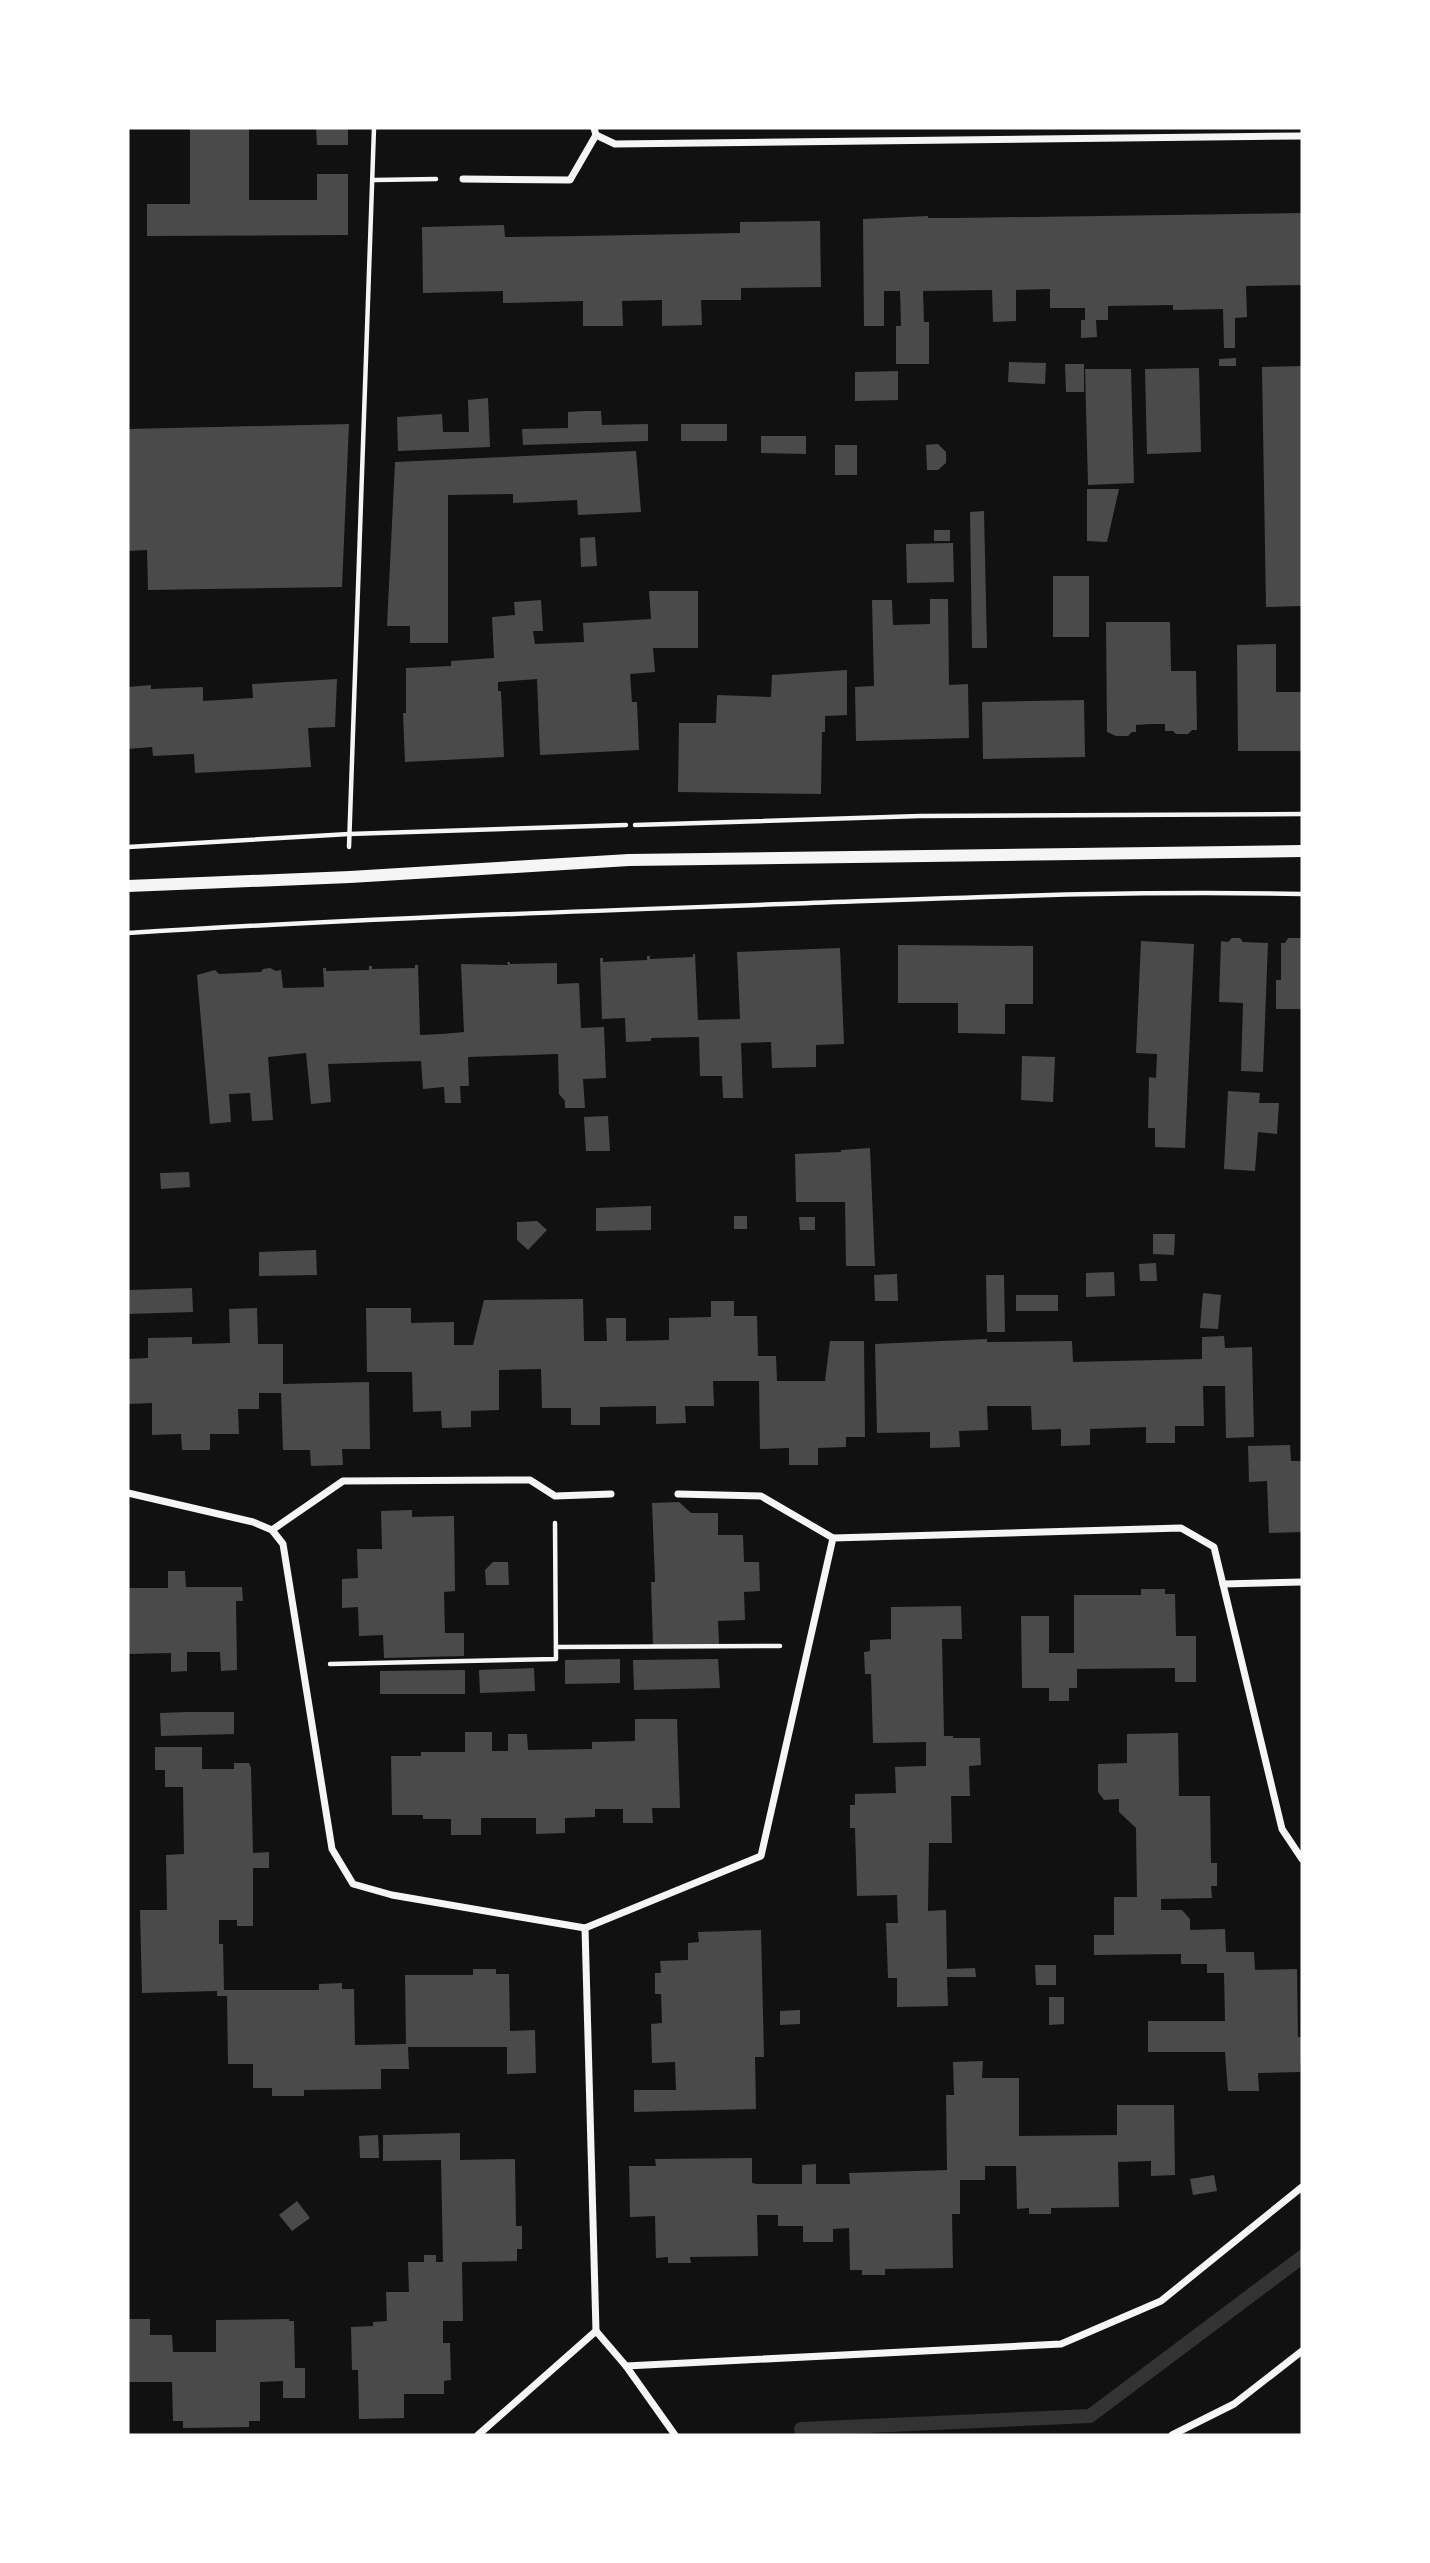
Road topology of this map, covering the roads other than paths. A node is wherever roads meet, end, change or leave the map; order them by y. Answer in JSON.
{"nodes":[{"id":1,"x":595,"y":131,"type":"edge"},
{"id":2,"x":1302,"y":136,"type":"edge"},
{"id":3,"x":463,"y":179,"type":"road end"},
{"id":4,"x":1302,"y":851,"type":"edge"},
{"id":5,"x":128,"y":886,"type":"edge"},
{"id":6,"x":128,"y":1493,"type":"edge"},
{"id":7,"x":611,"y":1494,"type":"dead end"},
{"id":8,"x":678,"y":1494,"type":"dead end"},
{"id":9,"x":272,"y":1530,"type":"junction"},
{"id":10,"x":833,"y":1538,"type":"junction"},
{"id":11,"x":1302,"y":1582,"type":"edge"},
{"id":12,"x":1223,"y":1584,"type":"junction"},
{"id":13,"x":1302,"y":1859,"type":"edge"},
{"id":14,"x":585,"y":1928,"type":"junction"},
{"id":15,"x":1302,"y":2188,"type":"edge"},
{"id":16,"x":596,"y":2331,"type":"junction"},
{"id":17,"x":1302,"y":2351,"type":"edge"},
{"id":18,"x":626,"y":2366,"type":"junction"},
{"id":19,"x":478,"y":2435,"type":"edge"},
{"id":20,"x":676,"y":2435,"type":"edge"},
{"id":21,"x":1172,"y":2435,"type":"edge"}],
"edges":[{"from":1,"to":2,"type":"street"},
{"from":1,"to":3,"type":"street"},
{"from":4,"to":5,"type":"street"},
{"from":6,"to":9,"type":"street"},
{"from":7,"to":9,"type":"street"},
{"from":8,"to":10,"type":"street"},
{"from":9,"to":14,"type":"street"},
{"from":10,"to":12,"type":"street"},
{"from":10,"to":14,"type":"street"},
{"from":11,"to":12,"type":"street"},
{"from":12,"to":13,"type":"street"},
{"from":14,"to":16,"type":"street"},
{"from":15,"to":18,"type":"street"},
{"from":16,"to":18,"type":"street"},
{"from":16,"to":19,"type":"street"},
{"from":17,"to":21,"type":"street"},
{"from":18,"to":20,"type":"street"}]}
